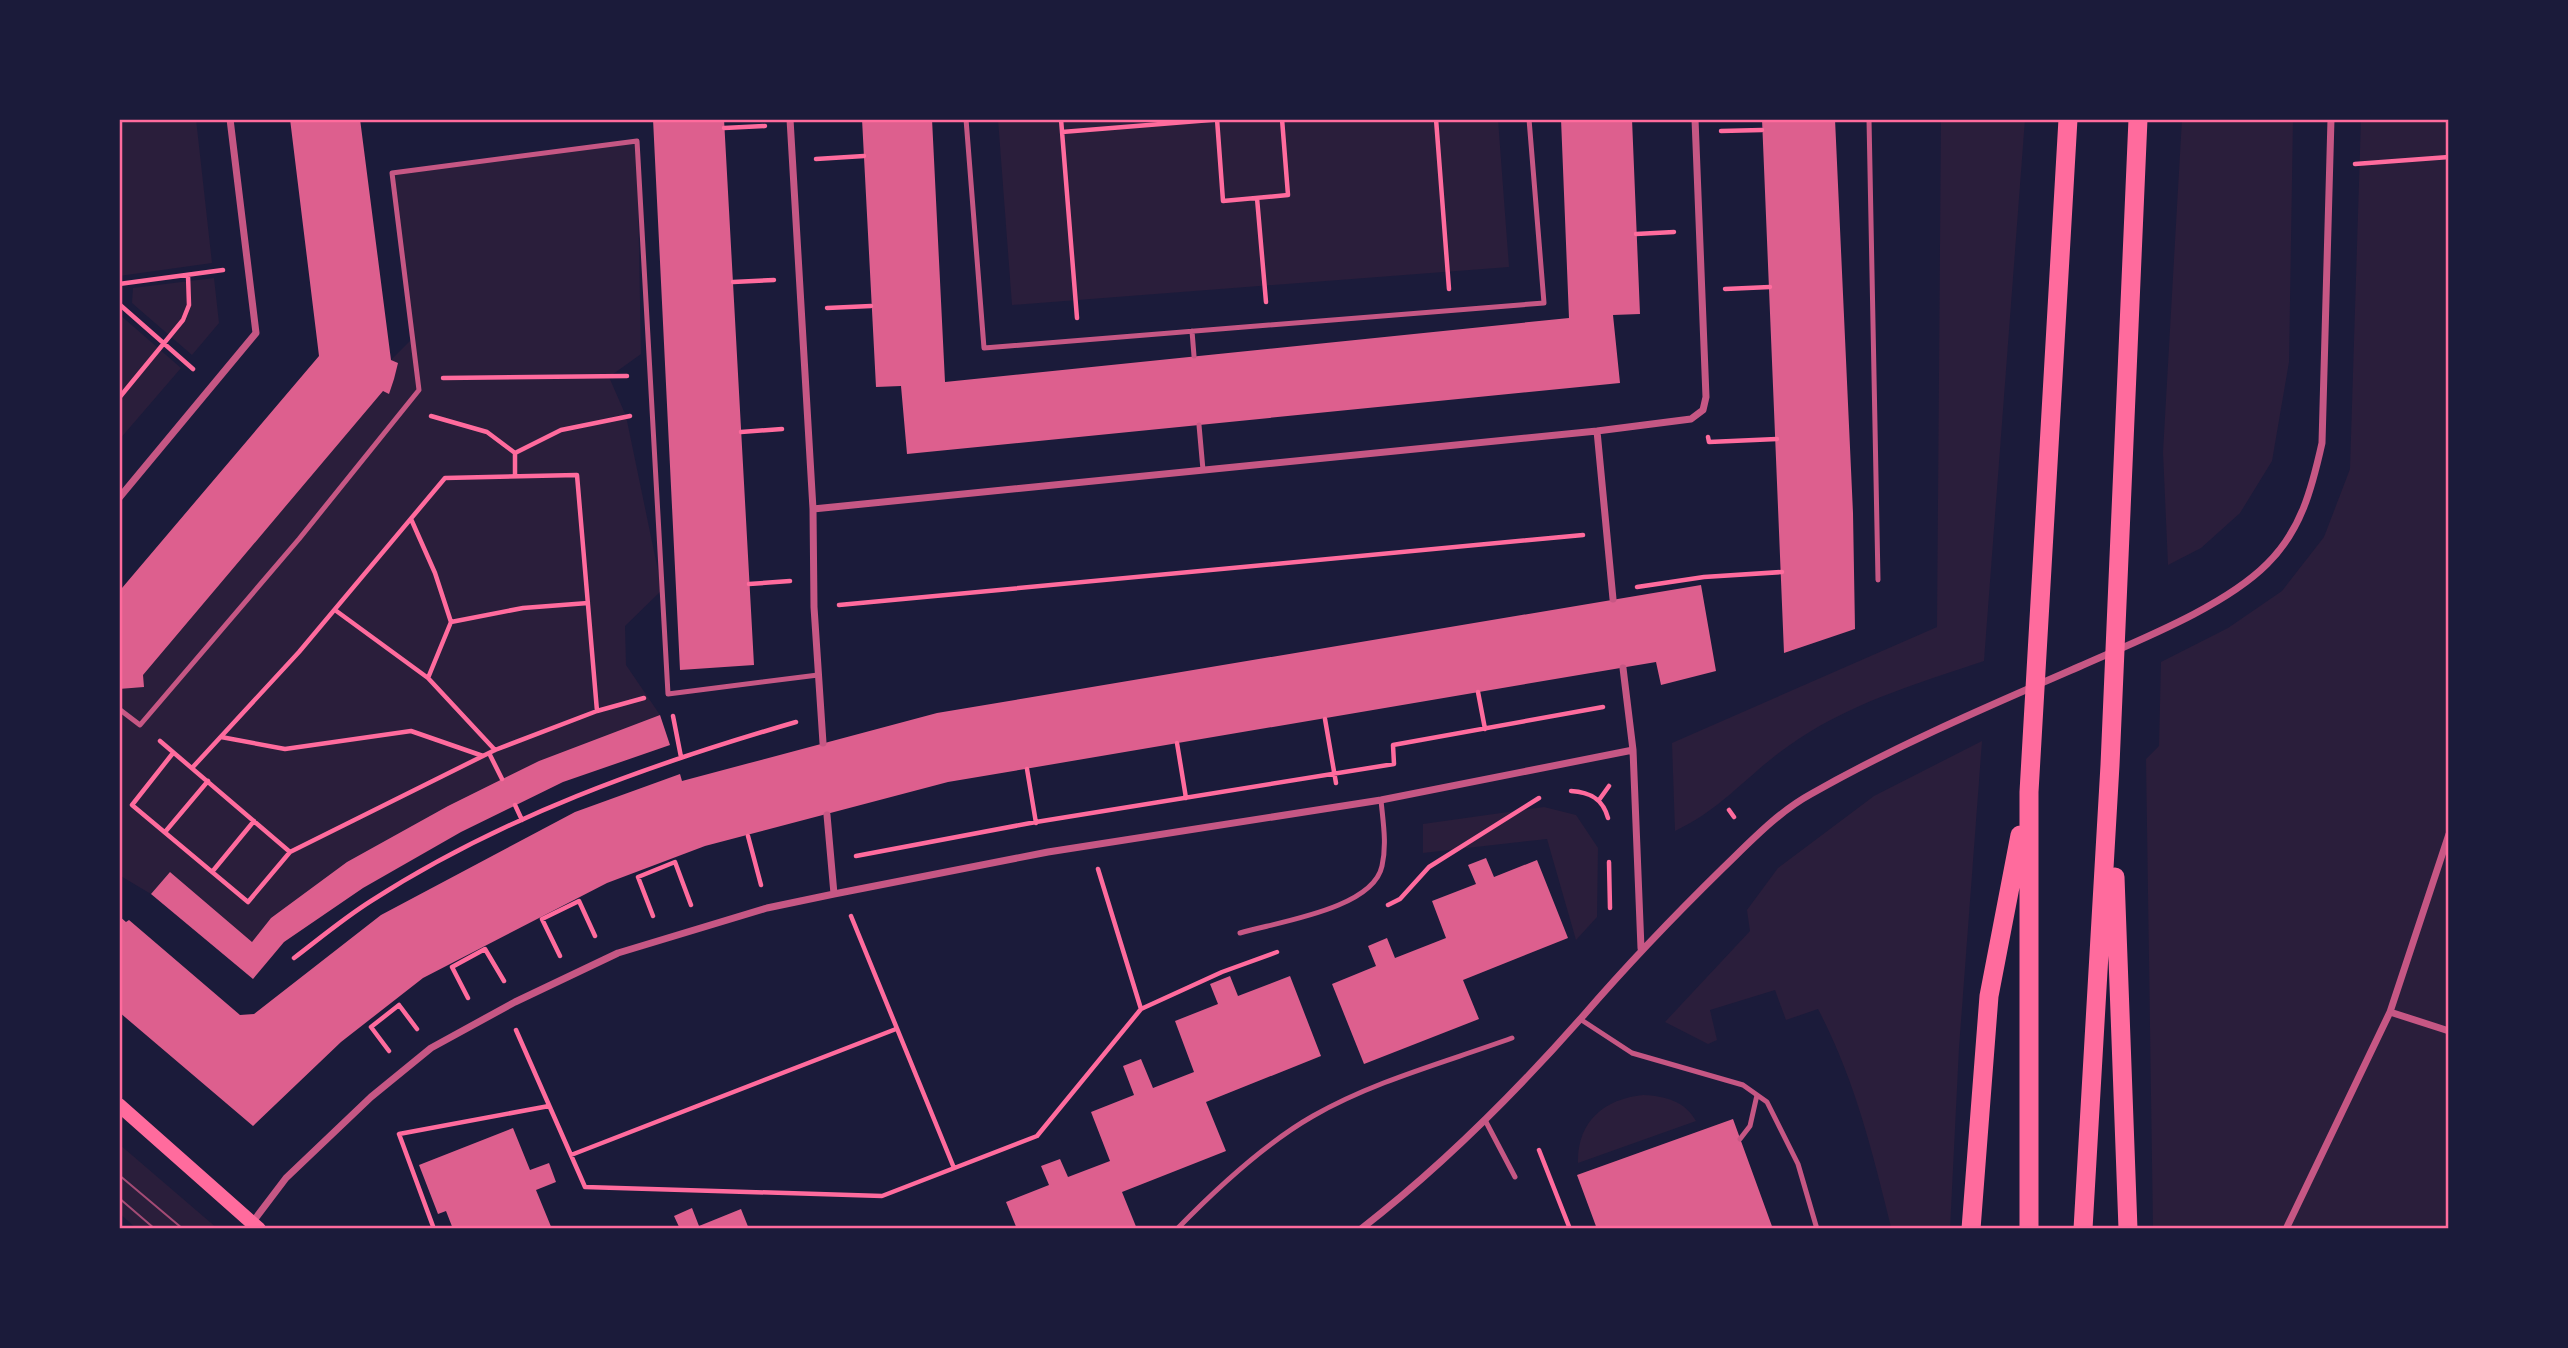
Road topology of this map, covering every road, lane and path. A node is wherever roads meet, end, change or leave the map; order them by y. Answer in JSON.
{"nodes":[{"id":1,"x":230,"y":119,"type":"edge"},
{"id":2,"x":966,"y":119,"type":"edge"},
{"id":3,"x":1061,"y":119,"type":"edge"},
{"id":4,"x":1223,"y":119,"type":"edge"},
{"id":5,"x":1282,"y":119,"type":"edge"},
{"id":6,"x":1436,"y":119,"type":"edge"},
{"id":7,"x":1529,"y":119,"type":"edge"},
{"id":8,"x":1695,"y":119,"type":"edge"},
{"id":9,"x":1869,"y":119,"type":"edge"},
{"id":10,"x":2068,"y":119,"type":"edge"},
{"id":11,"x":2138,"y":119,"type":"edge"},
{"id":12,"x":2330,"y":119,"type":"edge"},
{"id":13,"x":1216,"y":120,"type":"edge"},
{"id":14,"x":790,"y":122,"type":"edge"},
{"id":15,"x":724,"y":128,"type":"dead end"},
{"id":16,"x":1762,"y":130,"type":"dead end"},
{"id":17,"x":1062,"y":132,"type":"junction"},
{"id":18,"x":1696,"y":132,"type":"junction"},
{"id":19,"x":864,"y":156,"type":"dead end"},
{"id":20,"x":2449,"y":157,"type":"edge"},
{"id":21,"x":792,"y":161,"type":"junction"},
{"id":22,"x":2330,"y":166,"type":"junction"},
{"id":23,"x":1257,"y":198,"type":"junction"},
{"id":24,"x":1700,"y":231,"type":"junction"},
{"id":25,"x":1636,"y":234,"type":"dead end"},
{"id":26,"x":248,"y":267,"type":"junction"},
{"id":27,"x":188,"y":275,"type":"junction"},
{"id":28,"x":800,"y":279,"type":"junction"},
{"id":29,"x":733,"y":282,"type":"dead end"},
{"id":30,"x":119,"y":284,"type":"edge"},
{"id":31,"x":1770,"y":287,"type":"dead end"},
{"id":32,"x":1702,"y":290,"type":"junction"},
{"id":33,"x":119,"y":304,"type":"edge"},
{"id":34,"x":871,"y":306,"type":"dead end"},
{"id":35,"x":801,"y":309,"type":"junction"},
{"id":36,"x":1451,"y":310,"type":"junction"},
{"id":37,"x":1267,"y":325,"type":"junction"},
{"id":38,"x":1192,"y":331,"type":"junction"},
{"id":39,"x":1079,"y":340,"type":"junction"},
{"id":40,"x":166,"y":344,"type":"junction"},
{"id":41,"x":1194,"y":356,"type":"dead end"},
{"id":42,"x":650,"y":376,"type":"junction"},
{"id":43,"x":418,"y":379,"type":"junction"},
{"id":44,"x":212,"y":386,"type":"junction"},
{"id":45,"x":1706,"y":397,"type":"junction"},
{"id":46,"x":119,"y":398,"type":"edge"},
{"id":47,"x":400,"y":414,"type":"junction"},
{"id":48,"x":652,"y":414,"type":"junction"},
{"id":49,"x":1199,"y":425,"type":"dead end"},
{"id":50,"x":808,"y":427,"type":"junction"},
{"id":51,"x":1597,"y":431,"type":"junction"},
{"id":52,"x":741,"y":432,"type":"dead end"},
{"id":53,"x":1777,"y":439,"type":"dead end"},
{"id":54,"x":515,"y":453,"type":"junction"},
{"id":55,"x":1203,"y":470,"type":"junction"},
{"id":56,"x":515,"y":477,"type":"junction"},
{"id":57,"x":119,"y":498,"type":"edge"},
{"id":58,"x":813,"y":509,"type":"junction"},
{"id":59,"x":411,"y":519,"type":"junction"},
{"id":60,"x":1605,"y":533,"type":"junction"},
{"id":61,"x":1782,"y":572,"type":"dead end"},
{"id":62,"x":814,"y":579,"type":"junction"},
{"id":63,"x":1878,"y":580,"type":"dead end"},
{"id":64,"x":749,"y":584,"type":"dead end"},
{"id":65,"x":1612,"y":595,"type":"joint"},
{"id":66,"x":588,"y":603,"type":"junction"},
{"id":67,"x":814,"y":607,"type":"junction"},
{"id":68,"x":335,"y":610,"type":"junction"},
{"id":69,"x":451,"y":622,"type":"junction"},
{"id":70,"x":1623,"y":668,"type":"dead end"},
{"id":71,"x":818,"y":675,"type":"junction"},
{"id":72,"x":428,"y":678,"type":"junction"},
{"id":73,"x":1478,"y":692,"type":"dead end"},
{"id":74,"x":668,"y":694,"type":"junction"},
{"id":75,"x":629,"y":701,"type":"dead end"},
{"id":76,"x":1628,"y":702,"type":"junction"},
{"id":77,"x":119,"y":709,"type":"edge"},
{"id":78,"x":597,"y":711,"type":"junction"},
{"id":79,"x":820,"y":715,"type":"junction"},
{"id":80,"x":1325,"y":719,"type":"dead end"},
{"id":81,"x":1485,"y":729,"type":"junction"},
{"id":82,"x":221,"y":737,"type":"junction"},
{"id":83,"x":157,"y":738,"type":"dead end"},
{"id":84,"x":823,"y":743,"type":"dead end"},
{"id":85,"x":1177,"y":743,"type":"dead end"},
{"id":86,"x":495,"y":750,"type":"junction"},
{"id":87,"x":1633,"y":750,"type":"junction"},
{"id":88,"x":173,"y":753,"type":"junction"},
{"id":89,"x":486,"y":755,"type":"junction"},
{"id":90,"x":681,"y":757,"type":"junction"},
{"id":91,"x":2110,"y":765,"type":"junction"},
{"id":92,"x":192,"y":768,"type":"junction"},
{"id":93,"x":1027,"y":769,"type":"dead end"},
{"id":94,"x":1334,"y":774,"type":"junction"},
{"id":95,"x":502,"y":779,"type":"dead end"},
{"id":96,"x":208,"y":781,"type":"junction"},
{"id":97,"x":1567,"y":790,"type":"dead end"},
{"id":98,"x":2029,"y":792,"type":"junction"},
{"id":99,"x":1544,"y":796,"type":"dead end"},
{"id":100,"x":1186,"y":798,"type":"junction"},
{"id":101,"x":1381,"y":800,"type":"junction"},
{"id":102,"x":515,"y":806,"type":"dead end"},
{"id":103,"x":1340,"y":807,"type":"junction"},
{"id":104,"x":1728,"y":810,"type":"dead end"},
{"id":105,"x":827,"y":814,"type":"dead end"},
{"id":106,"x":1734,"y":817,"type":"dead end"},
{"id":107,"x":254,"y":821,"type":"junction"},
{"id":108,"x":522,"y":821,"type":"junction"},
{"id":109,"x":1036,"y":822,"type":"junction"},
{"id":110,"x":1608,"y":828,"type":"dead end"},
{"id":111,"x":1192,"y":829,"type":"junction"},
{"id":112,"x":165,"y":832,"type":"junction"},
{"id":113,"x":2449,"y":834,"type":"edge"},
{"id":114,"x":748,"y":836,"type":"dead end"},
{"id":115,"x":1091,"y":846,"type":"junction"},
{"id":116,"x":290,"y":852,"type":"junction"},
{"id":117,"x":1042,"y":853,"type":"junction"},
{"id":118,"x":1609,"y":855,"type":"dead end"},
{"id":119,"x":831,"y":860,"type":"junction"},
{"id":120,"x":212,"y":872,"type":"junction"},
{"id":121,"x":845,"y":892,"type":"junction"},
{"id":122,"x":834,"y":894,"type":"junction"},
{"id":123,"x":767,"y":908,"type":"junction"},
{"id":124,"x":1609,"y":908,"type":"dead end"},
{"id":125,"x":1378,"y":910,"type":"dead end"},
{"id":126,"x":701,"y":928,"type":"junction"},
{"id":127,"x":1240,"y":933,"type":"dead end"},
{"id":128,"x":663,"y":940,"type":"junction"},
{"id":129,"x":2449,"y":944,"type":"edge"},
{"id":130,"x":1641,"y":948,"type":"junction"},
{"id":131,"x":1285,"y":949,"type":"dead end"},
{"id":132,"x":294,"y":958,"type":"dead end"},
{"id":133,"x":605,"y":960,"type":"junction"},
{"id":134,"x":2449,"y":972,"type":"edge"},
{"id":135,"x":570,"y":976,"type":"junction"},
{"id":136,"x":515,"y":1002,"type":"junction"},
{"id":137,"x":399,"y":1005,"type":"dead end"},
{"id":138,"x":506,"y":1006,"type":"junction"},
{"id":139,"x":1141,"y":1009,"type":"junction"},
{"id":140,"x":2390,"y":1012,"type":"junction"},
{"id":141,"x":1580,"y":1019,"type":"junction"},
{"id":142,"x":480,"y":1020,"type":"junction"},
{"id":143,"x":370,"y":1027,"type":"dead end"},
{"id":144,"x":896,"y":1029,"type":"junction"},
{"id":145,"x":2449,"y":1031,"type":"edge"},
{"id":146,"x":1512,"y":1038,"type":"dead end"},
{"id":147,"x":1757,"y":1095,"type":"junction"},
{"id":148,"x":119,"y":1105,"type":"edge"},
{"id":149,"x":549,"y":1106,"type":"junction"},
{"id":150,"x":1485,"y":1120,"type":"junction"},
{"id":151,"x":1740,"y":1139,"type":"dead end"},
{"id":152,"x":1539,"y":1150,"type":"dead end"},
{"id":153,"x":571,"y":1155,"type":"junction"},
{"id":154,"x":954,"y":1168,"type":"junction"},
{"id":155,"x":1515,"y":1177,"type":"dead end"},
{"id":156,"x":256,"y":1226,"type":"edge"},
{"id":157,"x":434,"y":1229,"type":"edge"},
{"id":158,"x":1177,"y":1229,"type":"edge"},
{"id":159,"x":1362,"y":1229,"type":"edge"},
{"id":160,"x":1570,"y":1229,"type":"edge"},
{"id":161,"x":1817,"y":1229,"type":"edge"},
{"id":162,"x":1971,"y":1229,"type":"edge"},
{"id":163,"x":2029,"y":1229,"type":"edge"},
{"id":164,"x":2082,"y":1229,"type":"edge"},
{"id":165,"x":2128,"y":1229,"type":"edge"},
{"id":166,"x":2286,"y":1229,"type":"edge"}],
"edges":[{"from":1,"to":26,"type":"street"},
{"from":2,"to":39,"type":"lane"},
{"from":3,"to":17,"type":"path"},
{"from":4,"to":13,"type":"path"},
{"from":5,"to":23,"type":"path"},
{"from":6,"to":36,"type":"path"},
{"from":7,"to":36,"type":"lane"},
{"from":8,"to":18,"type":"street"},
{"from":9,"to":63,"type":"lane"},
{"from":10,"to":98,"type":"highway"},
{"from":11,"to":91,"type":"highway"},
{"from":12,"to":22,"type":"street"},
{"from":13,"to":17,"type":"path"},
{"from":13,"to":23,"type":"path"},
{"from":14,"to":15,"type":"path"},
{"from":14,"to":21,"type":"street"},
{"from":16,"to":18,"type":"path"},
{"from":17,"to":39,"type":"path"},
{"from":18,"to":24,"type":"street"},
{"from":19,"to":21,"type":"path"},
{"from":20,"to":22,"type":"path"},
{"from":21,"to":28,"type":"street"},
{"from":22,"to":130,"type":"street"},
{"from":23,"to":37,"type":"path"},
{"from":24,"to":25,"type":"path"},
{"from":24,"to":32,"type":"street"},
{"from":26,"to":27,"type":"path"},
{"from":26,"to":44,"type":"street"},
{"from":27,"to":30,"type":"path"},
{"from":27,"to":40,"type":"path"},
{"from":28,"to":29,"type":"path"},
{"from":28,"to":35,"type":"street"},
{"from":31,"to":32,"type":"path"},
{"from":32,"to":45,"type":"street"},
{"from":33,"to":40,"type":"path"},
{"from":34,"to":35,"type":"path"},
{"from":35,"to":50,"type":"street"},
{"from":36,"to":37,"type":"lane"},
{"from":37,"to":38,"type":"lane"},
{"from":38,"to":39,"type":"lane"},
{"from":38,"to":41,"type":"lane"},
{"from":40,"to":44,"type":"path"},
{"from":40,"to":46,"type":"path"},
{"from":42,"to":43,"type":"path"},
{"from":42,"to":43,"type":"lane"},
{"from":42,"to":48,"type":"lane"},
{"from":43,"to":47,"type":"lane"},
{"from":44,"to":57,"type":"street"},
{"from":45,"to":51,"type":"street"},
{"from":45,"to":53,"type":"path"},
{"from":47,"to":54,"type":"path"},
{"from":47,"to":77,"type":"lane"},
{"from":48,"to":54,"type":"path"},
{"from":48,"to":74,"type":"lane"},
{"from":49,"to":55,"type":"lane"},
{"from":50,"to":52,"type":"path"},
{"from":50,"to":58,"type":"street"},
{"from":51,"to":55,"type":"street"},
{"from":51,"to":60,"type":"street"},
{"from":54,"to":56,"type":"path"},
{"from":55,"to":58,"type":"street"},
{"from":56,"to":59,"type":"path"},
{"from":56,"to":66,"type":"path"},
{"from":58,"to":62,"type":"street"},
{"from":59,"to":68,"type":"path"},
{"from":59,"to":69,"type":"path"},
{"from":60,"to":65,"type":"street"},
{"from":60,"to":67,"type":"path"},
{"from":61,"to":65,"type":"path"},
{"from":62,"to":64,"type":"path"},
{"from":62,"to":67,"type":"street"},
{"from":66,"to":69,"type":"path"},
{"from":66,"to":78,"type":"path"},
{"from":67,"to":71,"type":"street"},
{"from":68,"to":72,"type":"path"},
{"from":68,"to":82,"type":"path"},
{"from":69,"to":72,"type":"path"},
{"from":70,"to":76,"type":"street"},
{"from":71,"to":74,"type":"lane"},
{"from":71,"to":79,"type":"street"},
{"from":72,"to":86,"type":"path"},
{"from":73,"to":81,"type":"path"},
{"from":74,"to":90,"type":"path"},
{"from":75,"to":78,"type":"path"},
{"from":76,"to":81,"type":"path"},
{"from":76,"to":87,"type":"street"},
{"from":78,"to":86,"type":"path"},
{"from":79,"to":84,"type":"street"},
{"from":79,"to":90,"type":"path"},
{"from":80,"to":94,"type":"path"},
{"from":81,"to":94,"type":"path"},
{"from":82,"to":89,"type":"path"},
{"from":82,"to":92,"type":"path"},
{"from":83,"to":88,"type":"path"},
{"from":85,"to":100,"type":"path"},
{"from":86,"to":89,"type":"path"},
{"from":87,"to":101,"type":"street"},
{"from":87,"to":130,"type":"street"},
{"from":88,"to":92,"type":"path"},
{"from":88,"to":112,"type":"path"},
{"from":89,"to":95,"type":"path"},
{"from":89,"to":116,"type":"path"},
{"from":90,"to":108,"type":"path"},
{"from":91,"to":164,"type":"highway"},
{"from":91,"to":165,"type":"highway"},
{"from":92,"to":96,"type":"path"},
{"from":93,"to":109,"type":"path"},
{"from":94,"to":100,"type":"path"},
{"from":94,"to":103,"type":"path"},
{"from":96,"to":107,"type":"path"},
{"from":96,"to":112,"type":"path"},
{"from":97,"to":110,"type":"path"},
{"from":98,"to":162,"type":"highway"},
{"from":98,"to":163,"type":"highway"},
{"from":99,"to":125,"type":"path"},
{"from":100,"to":109,"type":"path"},
{"from":100,"to":111,"type":"path"},
{"from":101,"to":103,"type":"street"},
{"from":101,"to":127,"type":"lane"},
{"from":102,"to":108,"type":"path"},
{"from":103,"to":111,"type":"street"},
{"from":104,"to":106,"type":"path"},
{"from":105,"to":119,"type":"street"},
{"from":107,"to":116,"type":"path"},
{"from":107,"to":120,"type":"path"},
{"from":108,"to":132,"type":"path"},
{"from":109,"to":117,"type":"path"},
{"from":109,"to":119,"type":"path"},
{"from":111,"to":115,"type":"street"},
{"from":112,"to":120,"type":"path"},
{"from":113,"to":140,"type":"street"},
{"from":114,"to":123,"type":"path"},
{"from":115,"to":117,"type":"street"},
{"from":115,"to":139,"type":"path"},
{"from":116,"to":120,"type":"path"},
{"from":117,"to":121,"type":"street"},
{"from":118,"to":124,"type":"path"},
{"from":119,"to":122,"type":"street"},
{"from":121,"to":122,"type":"street"},
{"from":121,"to":144,"type":"path"},
{"from":122,"to":123,"type":"street"},
{"from":123,"to":126,"type":"street"},
{"from":126,"to":128,"type":"street"},
{"from":126,"to":128,"type":"path"},
{"from":128,"to":133,"type":"street"},
{"from":129,"to":134,"type":"path"},
{"from":130,"to":141,"type":"street"},
{"from":131,"to":139,"type":"path"},
{"from":133,"to":135,"type":"street"},
{"from":133,"to":135,"type":"path"},
{"from":135,"to":136,"type":"street"},
{"from":136,"to":138,"type":"street"},
{"from":136,"to":142,"type":"path"},
{"from":137,"to":143,"type":"path"},
{"from":138,"to":142,"type":"street"},
{"from":138,"to":149,"type":"path"},
{"from":139,"to":154,"type":"path"},
{"from":140,"to":145,"type":"street"},
{"from":140,"to":166,"type":"street"},
{"from":141,"to":147,"type":"lane"},
{"from":141,"to":150,"type":"street"},
{"from":142,"to":156,"type":"street"},
{"from":144,"to":153,"type":"path"},
{"from":144,"to":154,"type":"path"},
{"from":146,"to":158,"type":"lane"},
{"from":147,"to":151,"type":"lane"},
{"from":147,"to":161,"type":"lane"},
{"from":148,"to":156,"type":"main road"},
{"from":149,"to":153,"type":"path"},
{"from":149,"to":157,"type":"path"},
{"from":150,"to":155,"type":"lane"},
{"from":150,"to":159,"type":"street"},
{"from":152,"to":160,"type":"path"},
{"from":153,"to":154,"type":"path"}]}
